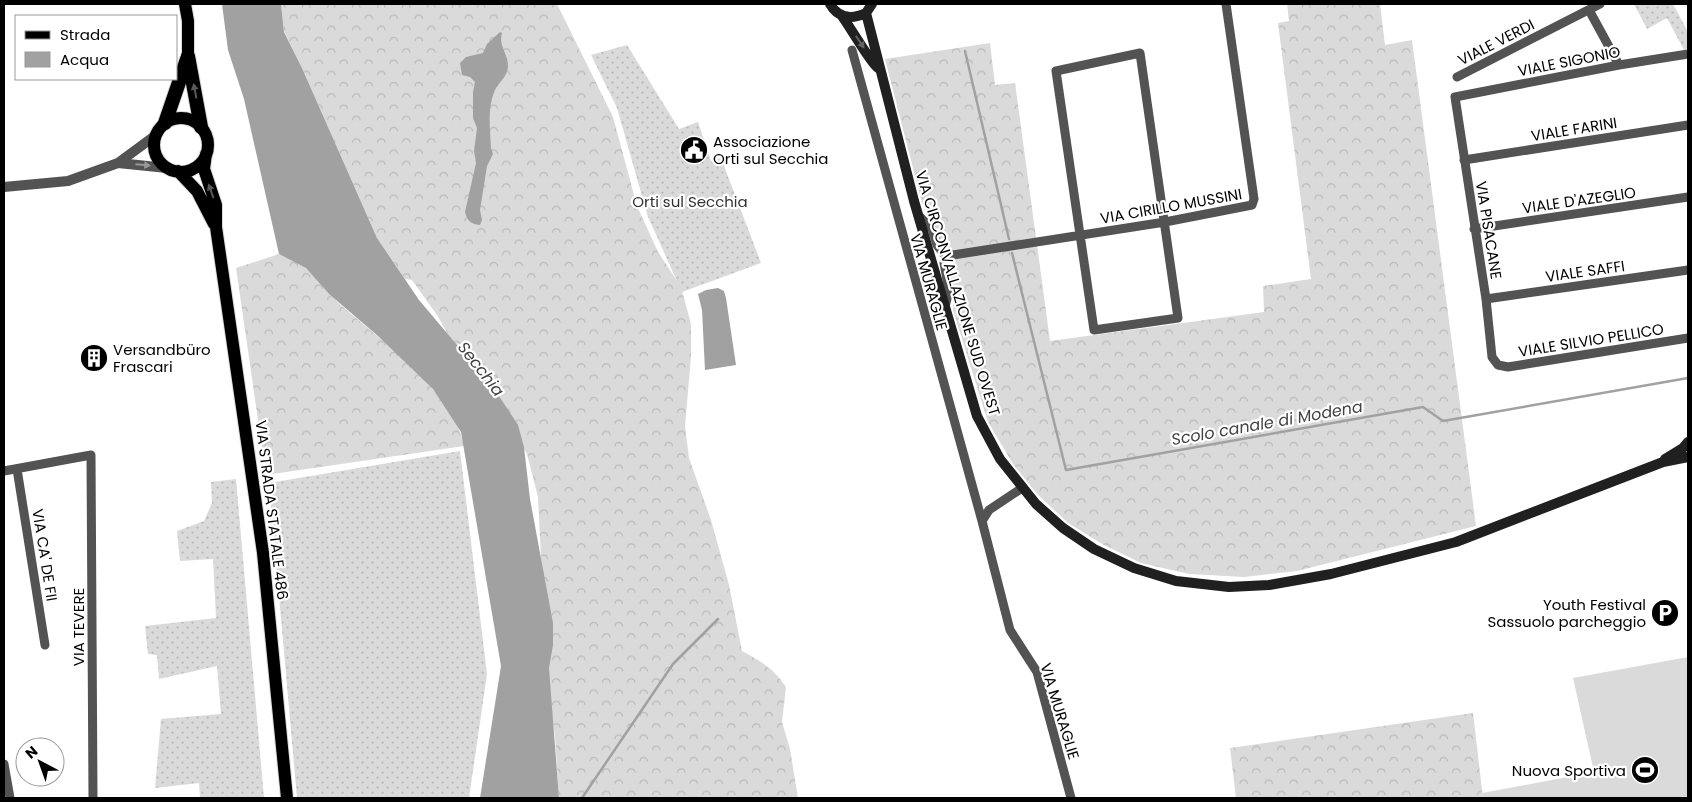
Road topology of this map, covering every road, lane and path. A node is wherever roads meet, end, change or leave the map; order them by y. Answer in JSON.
{"nodes":[{"id":1,"x":184,"y":4,"type":"edge"},
{"id":2,"x":830,"y":4,"type":"edge"},
{"id":3,"x":872,"y":4,"type":"edge"},
{"id":4,"x":1226,"y":4,"type":"edge"},
{"id":5,"x":1600,"y":4,"type":"edge"},
{"id":6,"x":1589,"y":10,"type":"junction"},
{"id":7,"x":866,"y":13,"type":"junction"},
{"id":8,"x":842,"y":16,"type":"junction"},
{"id":9,"x":852,"y":50,"type":"dead end"},
{"id":10,"x":1688,"y":54,"type":"edge"},
{"id":11,"x":188,"y":56,"type":"junction"},
{"id":12,"x":1619,"y":64,"type":"junction"},
{"id":13,"x":878,"y":68,"type":"junction"},
{"id":14,"x":1457,"y":77,"type":"dead end"},
{"id":15,"x":1455,"y":97,"type":"joint"},
{"id":16,"x":165,"y":123,"type":"junction"},
{"id":17,"x":1688,"y":125,"type":"edge"},
{"id":18,"x":201,"y":127,"type":"junction"},
{"id":19,"x":156,"y":135,"type":"junction"},
{"id":20,"x":206,"y":154,"type":"junction"},
{"id":21,"x":1464,"y":160,"type":"junction"},
{"id":22,"x":118,"y":163,"type":"junction"},
{"id":23,"x":172,"y":169,"type":"junction"},
{"id":24,"x":4,"y":187,"type":"edge"},
{"id":25,"x":1688,"y":198,"type":"edge"},
{"id":26,"x":918,"y":215,"type":"junction"},
{"id":27,"x":1165,"y":222,"type":"junction"},
{"id":28,"x":216,"y":228,"type":"junction"},
{"id":29,"x":1474,"y":229,"type":"junction"},
{"id":30,"x":1082,"y":235,"type":"junction"},
{"id":31,"x":953,"y":255,"type":"junction"},
{"id":32,"x":1688,"y":270,"type":"edge"},
{"id":33,"x":1486,"y":299,"type":"junction"},
{"id":34,"x":945,"y":308,"type":"junction"},
{"id":35,"x":1688,"y":338,"type":"edge"},
{"id":36,"x":1498,"y":365,"type":"joint"},
{"id":37,"x":1688,"y":442,"type":"edge"},
{"id":38,"x":1688,"y":457,"type":"edge"},
{"id":39,"x":1663,"y":462,"type":"junction"},
{"id":40,"x":17,"y":469,"type":"junction"},
{"id":41,"x":4,"y":471,"type":"edge"},
{"id":42,"x":1022,"y":488,"type":"junction"},
{"id":43,"x":982,"y":521,"type":"junction"},
{"id":44,"x":45,"y":645,"type":"dead end"},
{"id":45,"x":4,"y":764,"type":"edge"},
{"id":46,"x":10,"y":798,"type":"edge"},
{"id":47,"x":93,"y":798,"type":"edge"},
{"id":48,"x":287,"y":798,"type":"edge"},
{"id":49,"x":1071,"y":798,"type":"edge"}],
"edges":[{"from":1,"to":11,"type":"main road"},
{"from":2,"to":8,"type":"main road","name":"VIA CIRCONVALLAZIONE SUD OVEST"},
{"from":3,"to":7,"type":"main road"},
{"from":4,"to":27,"type":"street","name":"VIA CIRILLO MUSSINI"},
{"from":5,"to":6,"type":"street","name":"VIALE VERDI"},
{"from":6,"to":12,"type":"street"},
{"from":6,"to":14,"type":"street","name":"VIALE VERDI"},
{"from":7,"to":8,"type":"main road"},
{"from":7,"to":13,"type":"main road","name":"VIA CIRCONVALLAZIONE SUD OVEST"},
{"from":8,"to":13,"type":"main road","name":"VIA CIRCONVALLAZIONE SUD OVEST","one_way":true},
{"from":9,"to":43,"type":"street","name":"VIA MURAGLIE"},
{"from":10,"to":12,"type":"street","name":"VIALE SIGONIO"},
{"from":11,"to":16,"type":"highway"},
{"from":18,"to":11,"type":"highway","one_way":true},
{"from":12,"to":15,"type":"street","name":"VIALE SIGONIO"},
{"from":13,"to":26,"type":"main road","name":"VIA CIRCONVALLAZIONE SUD OVEST"},
{"from":15,"to":21,"type":"street","name":"VIA PISACANE"},
{"from":16,"to":18,"type":"main road"},
{"from":16,"to":19,"type":"main road"},
{"from":17,"to":21,"type":"street","name":"VIALE FARINI"},
{"from":18,"to":20,"type":"main road"},
{"from":19,"to":22,"type":"street"},
{"from":19,"to":23,"type":"main road"},
{"from":20,"to":23,"type":"main road"},
{"from":28,"to":20,"type":"main road","one_way":true},
{"from":21,"to":29,"type":"street","name":"VIA PISACANE"},
{"from":22,"to":23,"type":"street","one_way":true},
{"from":22,"to":24,"type":"street"},
{"from":23,"to":28,"type":"main road"},
{"from":25,"to":29,"type":"street","name":"VIALE D'AZEGLIO"},
{"from":26,"to":31,"type":"street"},
{"from":26,"to":34,"type":"main road","name":"VIA CIRCONVALLAZIONE SUD OVEST"},
{"from":27,"to":30,"type":"street","name":"VIA CIRILLO MUSSINI"},
{"from":27,"to":30,"type":"street"},
{"from":27,"to":30,"type":"street"},
{"from":28,"to":48,"type":"main road","name":"VIA STRADA STATALE 486"},
{"from":29,"to":33,"type":"street","name":"VIA PISACANE"},
{"from":30,"to":31,"type":"street","name":"VIA CIRILLO MUSSINI"},
{"from":31,"to":34,"type":"street"},
{"from":32,"to":33,"type":"street","name":"VIALE SAFFI"},
{"from":33,"to":36,"type":"street","name":"VIA PISACANE"},
{"from":34,"to":42,"type":"main road","name":"VIA CIRCONVALLAZIONE SUD OVEST"},
{"from":35,"to":36,"type":"street","name":"VIALE SILVIO PELLICO"},
{"from":37,"to":39,"type":"main road","name":"VIA CIRCONVALLAZIONE SUD OVEST"},
{"from":38,"to":39,"type":"main road","name":"VIA CIRCONVALLAZIONE SUD OVEST"},
{"from":39,"to":42,"type":"main road","name":"VIA CIRCONVALLAZIONE SUD OVEST"},
{"from":40,"to":41,"type":"street"},
{"from":40,"to":44,"type":"street","name":"VIA CA' DE FII"},
{"from":40,"to":47,"type":"street","name":"VIA TEVERE"},
{"from":42,"to":43,"type":"street"},
{"from":43,"to":49,"type":"street","name":"VIA MURAGLIE"},
{"from":45,"to":46,"type":"street"}]}
